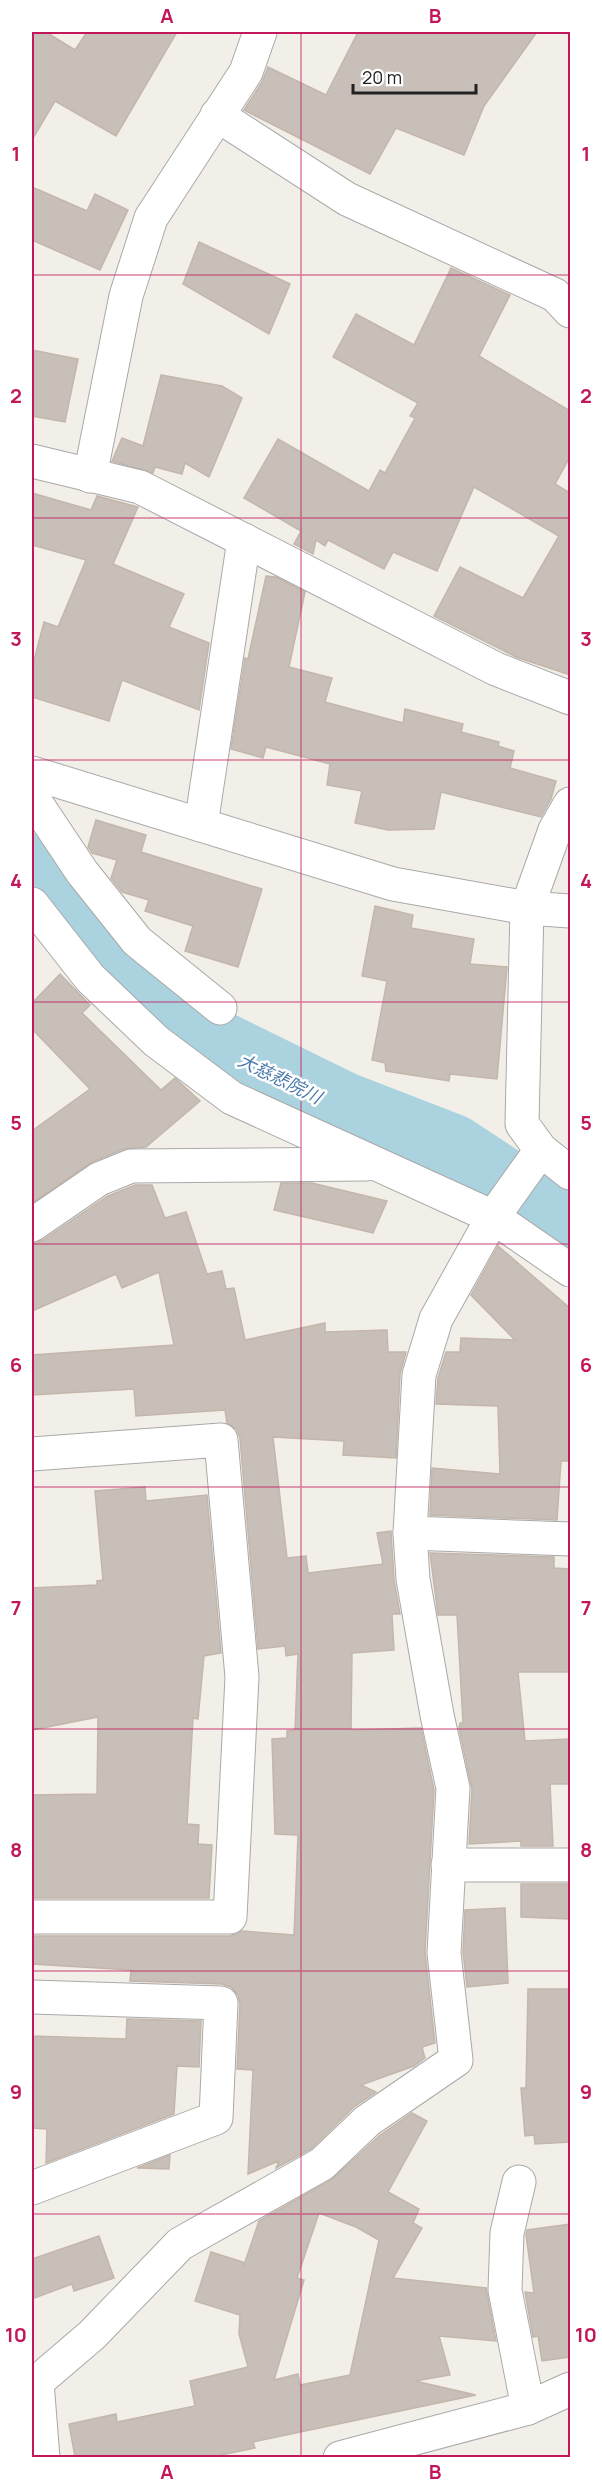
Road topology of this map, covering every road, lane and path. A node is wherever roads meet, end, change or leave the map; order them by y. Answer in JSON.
{"nodes":[{"id":1,"x":260,"y":32,"type":"edge"},
{"id":2,"x":217,"y":116,"type":"junction"},
{"id":3,"x":570,"y":311,"type":"edge"},
{"id":4,"x":32,"y":461,"type":"edge"},
{"id":5,"x":90,"y":476,"type":"junction"},
{"id":6,"x":244,"y":540,"type":"junction"},
{"id":7,"x":570,"y":698,"type":"edge"},
{"id":8,"x":32,"y":773,"type":"edge"},
{"id":9,"x":32,"y":797,"type":"edge"},
{"id":10,"x":570,"y":804,"type":"edge"},
{"id":11,"x":201,"y":825,"type":"junction"},
{"id":12,"x":32,"y":904,"type":"edge"},
{"id":13,"x":527,"y":908,"type":"junction"},
{"id":14,"x":570,"y":911,"type":"edge"},
{"id":15,"x":220,"y":1008,"type":"dead end"},
{"id":16,"x":542,"y":1150,"type":"junction"},
{"id":17,"x":377,"y":1164,"type":"junction"},
{"id":18,"x":570,"y":1173,"type":"edge"},
{"id":19,"x":493,"y":1217,"type":"junction"},
{"id":20,"x":32,"y":1225,"type":"edge"},
{"id":21,"x":570,"y":1270,"type":"edge"},
{"id":22,"x":32,"y":1454,"type":"edge"},
{"id":23,"x":410,"y":1533,"type":"junction"},
{"id":24,"x":570,"y":1539,"type":"edge"},
{"id":25,"x":448,"y":1865,"type":"junction"},
{"id":26,"x":570,"y":1865,"type":"edge"},
{"id":27,"x":32,"y":1917,"type":"edge"},
{"id":28,"x":32,"y":1997,"type":"edge"},
{"id":29,"x":519,"y":2182,"type":"dead end"},
{"id":30,"x":32,"y":2188,"type":"edge"},
{"id":31,"x":34,"y":2374,"type":"edge"},
{"id":32,"x":570,"y":2389,"type":"edge"},
{"id":33,"x":528,"y":2408,"type":"junction"},
{"id":34,"x":43,"y":2457,"type":"edge"},
{"id":35,"x":340,"y":2457,"type":"edge"}],
"edges":[{"from":1,"to":2,"type":"street"},
{"from":2,"to":3,"type":"street"},
{"from":2,"to":5,"type":"street"},
{"from":4,"to":5,"type":"street"},
{"from":5,"to":6,"type":"street"},
{"from":6,"to":7,"type":"street"},
{"from":6,"to":11,"type":"street"},
{"from":8,"to":11,"type":"street"},
{"from":9,"to":15,"type":"street"},
{"from":10,"to":13,"type":"street"},
{"from":11,"to":13,"type":"street"},
{"from":12,"to":17,"type":"street"},
{"from":13,"to":14,"type":"street"},
{"from":13,"to":16,"type":"street"},
{"from":16,"to":18,"type":"street"},
{"from":16,"to":19,"type":"street"},
{"from":17,"to":19,"type":"street"},
{"from":17,"to":20,"type":"street"},
{"from":19,"to":21,"type":"street"},
{"from":19,"to":23,"type":"street"},
{"from":22,"to":27,"type":"street"},
{"from":23,"to":24,"type":"street"},
{"from":23,"to":25,"type":"street"},
{"from":25,"to":26,"type":"street"},
{"from":25,"to":31,"type":"street"},
{"from":28,"to":30,"type":"street"},
{"from":29,"to":33,"type":"street"},
{"from":31,"to":34,"type":"street"},
{"from":32,"to":33,"type":"street"},
{"from":33,"to":35,"type":"street"}]}
